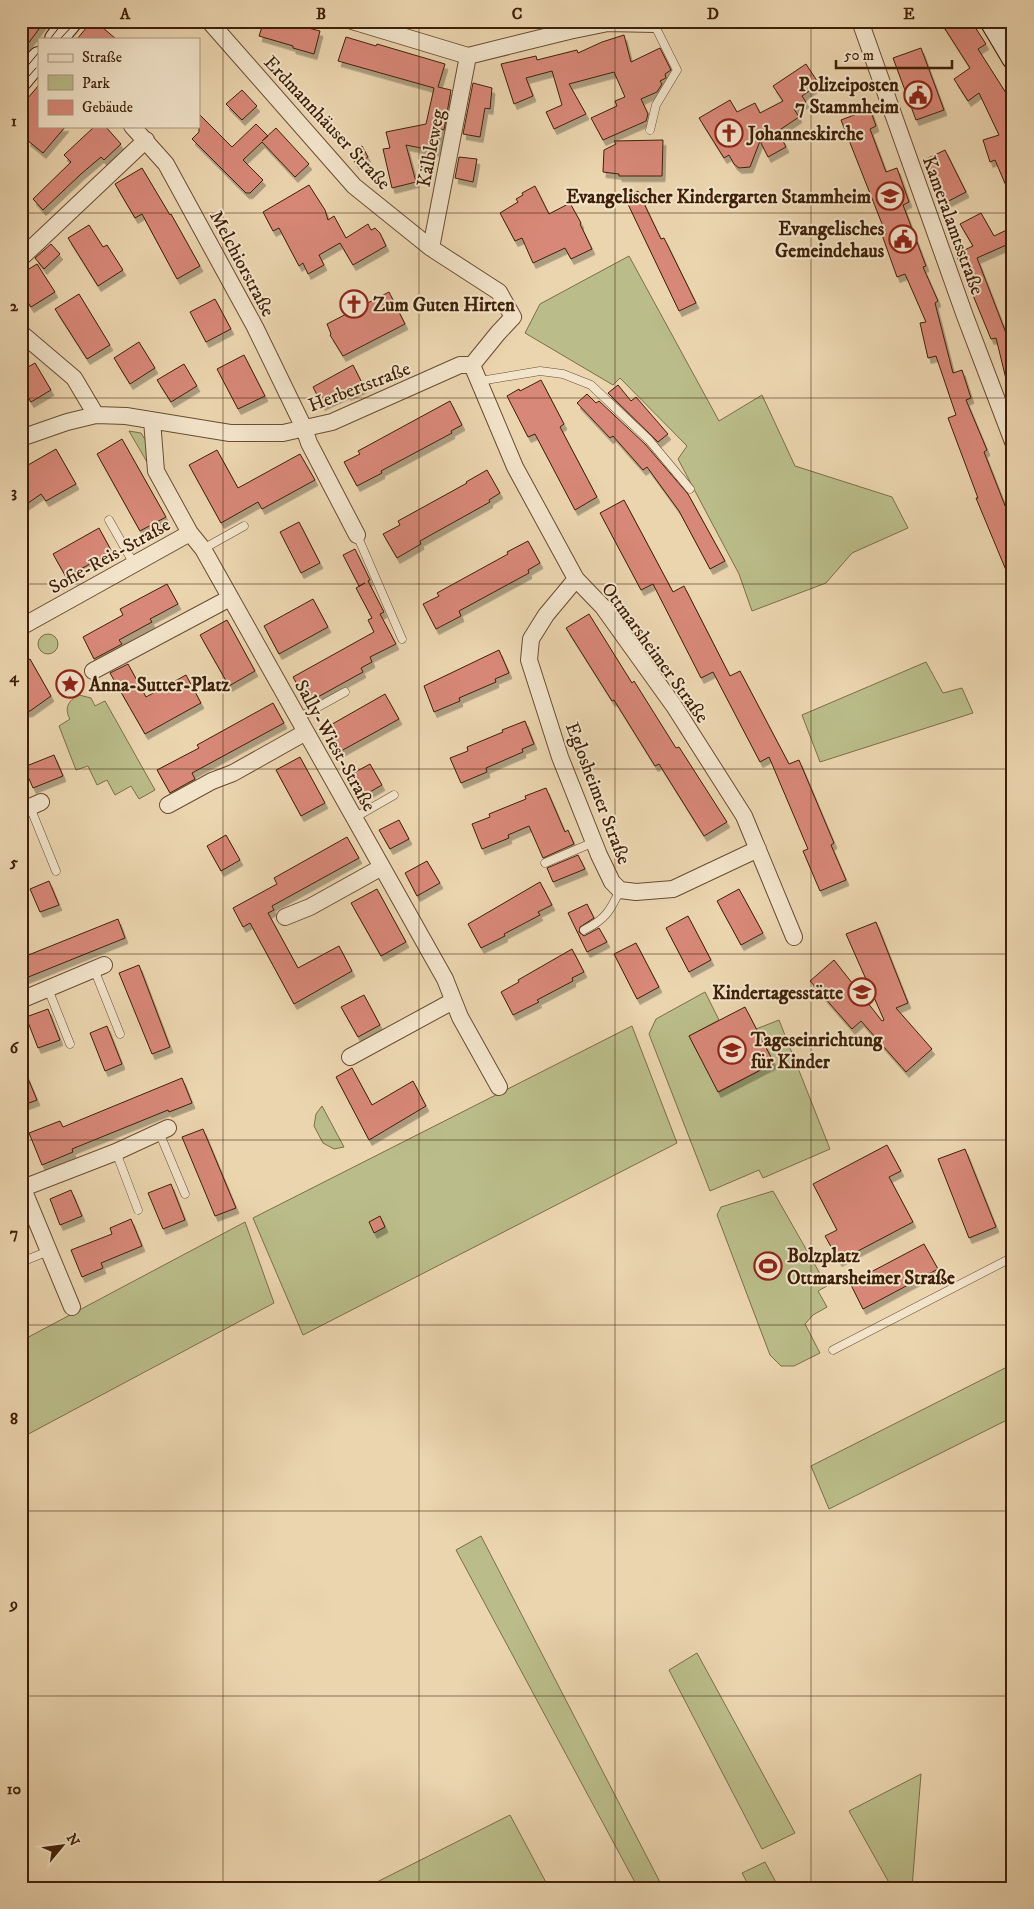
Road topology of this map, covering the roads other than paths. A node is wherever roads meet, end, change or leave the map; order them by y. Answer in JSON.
{"nodes":[{"id":1,"x":71,"y":21,"type":"edge"},
{"id":2,"x":209,"y":21,"type":"edge"},
{"id":3,"x":352,"y":21,"type":"edge"},
{"id":4,"x":860,"y":21,"type":"edge"},
{"id":5,"x":991,"y":21,"type":"edge"},
{"id":6,"x":656,"y":23,"type":"edge"},
{"id":7,"x":57,"y":38,"type":"edge"},
{"id":8,"x":468,"y":56,"type":"junction"},
{"id":9,"x":1013,"y":58,"type":"edge"},
{"id":10,"x":38,"y":59,"type":"edge"},
{"id":11,"x":21,"y":80,"type":"edge"},
{"id":12,"x":134,"y":128,"type":"edge"},
{"id":13,"x":650,"y":130,"type":"dead end"},
{"id":14,"x":146,"y":140,"type":"junction"},
{"id":15,"x":431,"y":248,"type":"junction"},
{"id":16,"x":21,"y":258,"type":"edge"},
{"id":17,"x":21,"y":333,"type":"edge"},
{"id":18,"x":472,"y":365,"type":"junction"},
{"id":19,"x":480,"y":381,"type":"junction"},
{"id":20,"x":96,"y":414,"type":"junction"},
{"id":21,"x":152,"y":420,"type":"junction"},
{"id":22,"x":304,"y":428,"type":"junction"},
{"id":23,"x":21,"y":438,"type":"edge"},
{"id":24,"x":1013,"y":442,"type":"edge"},
{"id":25,"x":690,"y":489,"type":"dead end"},
{"id":26,"x":110,"y":520,"type":"dead end"},
{"id":27,"x":244,"y":526,"type":"dead end"},
{"id":28,"x":190,"y":533,"type":"junction"},
{"id":29,"x":357,"y":535,"type":"joint"},
{"id":30,"x":203,"y":549,"type":"junction"},
{"id":31,"x":134,"y":564,"type":"junction"},
{"id":32,"x":576,"y":579,"type":"junction"},
{"id":33,"x":230,"y":598,"type":"junction"},
{"id":34,"x":21,"y":626,"type":"edge"},
{"id":35,"x":402,"y":639,"type":"dead end"},
{"id":36,"x":93,"y":671,"type":"dead end"},
{"id":37,"x":345,"y":692,"type":"dead end"},
{"id":38,"x":302,"y":725,"type":"junction"},
{"id":39,"x":394,"y":795,"type":"dead end"},
{"id":40,"x":168,"y":805,"type":"dead end"},
{"id":41,"x":31,"y":807,"type":"edge"},
{"id":42,"x":354,"y":818,"type":"junction"},
{"id":43,"x":594,"y":842,"type":"junction"},
{"id":44,"x":758,"y":849,"type":"junction"},
{"id":45,"x":545,"y":863,"type":"dead end"},
{"id":46,"x":382,"y":867,"type":"junction"},
{"id":47,"x":56,"y":871,"type":"dead end"},
{"id":48,"x":620,"y":890,"type":"junction"},
{"id":49,"x":285,"y":917,"type":"dead end"},
{"id":50,"x":584,"y":930,"type":"dead end"},
{"id":51,"x":794,"y":937,"type":"dead end"},
{"id":52,"x":99,"y":967,"type":"joint"},
{"id":53,"x":48,"y":989,"type":"junction"},
{"id":54,"x":21,"y":1000,"type":"edge"},
{"id":55,"x":454,"y":1001,"type":"junction"},
{"id":56,"x":120,"y":1034,"type":"dead end"},
{"id":57,"x":70,"y":1044,"type":"dead end"},
{"id":58,"x":350,"y":1057,"type":"dead end"},
{"id":59,"x":499,"y":1087,"type":"dead end"},
{"id":60,"x":164,"y":1130,"type":"joint"},
{"id":61,"x":116,"y":1152,"type":"junction"},
{"id":62,"x":22,"y":1186,"type":"edge"},
{"id":63,"x":185,"y":1194,"type":"dead end"},
{"id":64,"x":138,"y":1210,"type":"dead end"},
{"id":65,"x":50,"y":1251,"type":"junction"},
{"id":66,"x":1013,"y":1257,"type":"edge"},
{"id":67,"x":21,"y":1262,"type":"edge"},
{"id":68,"x":72,"y":1307,"type":"dead end"},
{"id":69,"x":833,"y":1350,"type":"dead end"}],
"edges":[{"from":1,"to":7,"type":"street"},
{"from":2,"to":15,"type":"street","name":"Erdmannhäuser Straße"},
{"from":3,"to":8,"type":"street"},
{"from":4,"to":24,"type":"street","name":"Kameralamtsstraße"},
{"from":5,"to":9,"type":"street"},
{"from":6,"to":8,"type":"street"},
{"from":6,"to":13,"type":"lane"},
{"from":8,"to":15,"type":"street","name":"Kälbleweg"},
{"from":10,"to":11,"type":"street"},
{"from":12,"to":14,"type":"street","name":"Melchiorstraße"},
{"from":14,"to":16,"type":"street"},
{"from":14,"to":22,"type":"street","name":"Melchiorstraße"},
{"from":15,"to":18,"type":"street","name":"Erdmannhäuser Straße"},
{"from":17,"to":20,"type":"street"},
{"from":18,"to":19,"type":"street","name":"Ottmarsheimer Straße"},
{"from":18,"to":22,"type":"street","name":"Herbertstraße"},
{"from":19,"to":25,"type":"lane"},
{"from":19,"to":32,"type":"street","name":"Ottmarsheimer Straße"},
{"from":20,"to":21,"type":"street","name":"Herbertstraße"},
{"from":20,"to":23,"type":"street","name":"Herbertstraße"},
{"from":21,"to":22,"type":"street","name":"Herbertstraße"},
{"from":21,"to":28,"type":"street","name":"Sally-Wiest-Straße"},
{"from":22,"to":29,"type":"street","name":"Melchiorstraße"},
{"from":26,"to":31,"type":"lane"},
{"from":27,"to":30,"type":"lane"},
{"from":28,"to":30,"type":"street","name":"Sally-Wiest-Straße"},
{"from":28,"to":31,"type":"street","name":"Sofie-Reis-Straße"},
{"from":29,"to":35,"type":"lane"},
{"from":30,"to":33,"type":"street","name":"Sally-Wiest-Straße"},
{"from":31,"to":34,"type":"street","name":"Sofie-Reis-Straße"},
{"from":32,"to":43,"type":"street","name":"Eglosheimer Straße"},
{"from":32,"to":44,"type":"street","name":"Ottmarsheimer Straße"},
{"from":33,"to":36,"type":"street"},
{"from":33,"to":38,"type":"street","name":"Sally-Wiest-Straße"},
{"from":37,"to":38,"type":"lane"},
{"from":38,"to":40,"type":"street"},
{"from":38,"to":42,"type":"street","name":"Sally-Wiest-Straße"},
{"from":39,"to":42,"type":"lane"},
{"from":41,"to":47,"type":"lane"},
{"from":42,"to":46,"type":"street","name":"Sally-Wiest-Straße"},
{"from":43,"to":45,"type":"lane"},
{"from":43,"to":48,"type":"street","name":"Eglosheimer Straße"},
{"from":44,"to":48,"type":"street","name":"Eglosheimer Straße"},
{"from":44,"to":51,"type":"street","name":"Ottmarsheimer Straße"},
{"from":46,"to":49,"type":"street"},
{"from":46,"to":55,"type":"street","name":"Sally-Wiest-Straße"},
{"from":48,"to":50,"type":"lane"},
{"from":52,"to":53,"type":"street"},
{"from":52,"to":56,"type":"lane"},
{"from":53,"to":54,"type":"street"},
{"from":53,"to":57,"type":"lane"},
{"from":55,"to":58,"type":"street"},
{"from":55,"to":59,"type":"street","name":"Sally-Wiest-Straße"},
{"from":60,"to":61,"type":"street"},
{"from":60,"to":63,"type":"lane"},
{"from":61,"to":62,"type":"street"},
{"from":61,"to":64,"type":"lane"},
{"from":62,"to":65,"type":"street"},
{"from":65,"to":67,"type":"lane"},
{"from":65,"to":68,"type":"street"},
{"from":66,"to":69,"type":"lane"}]}
